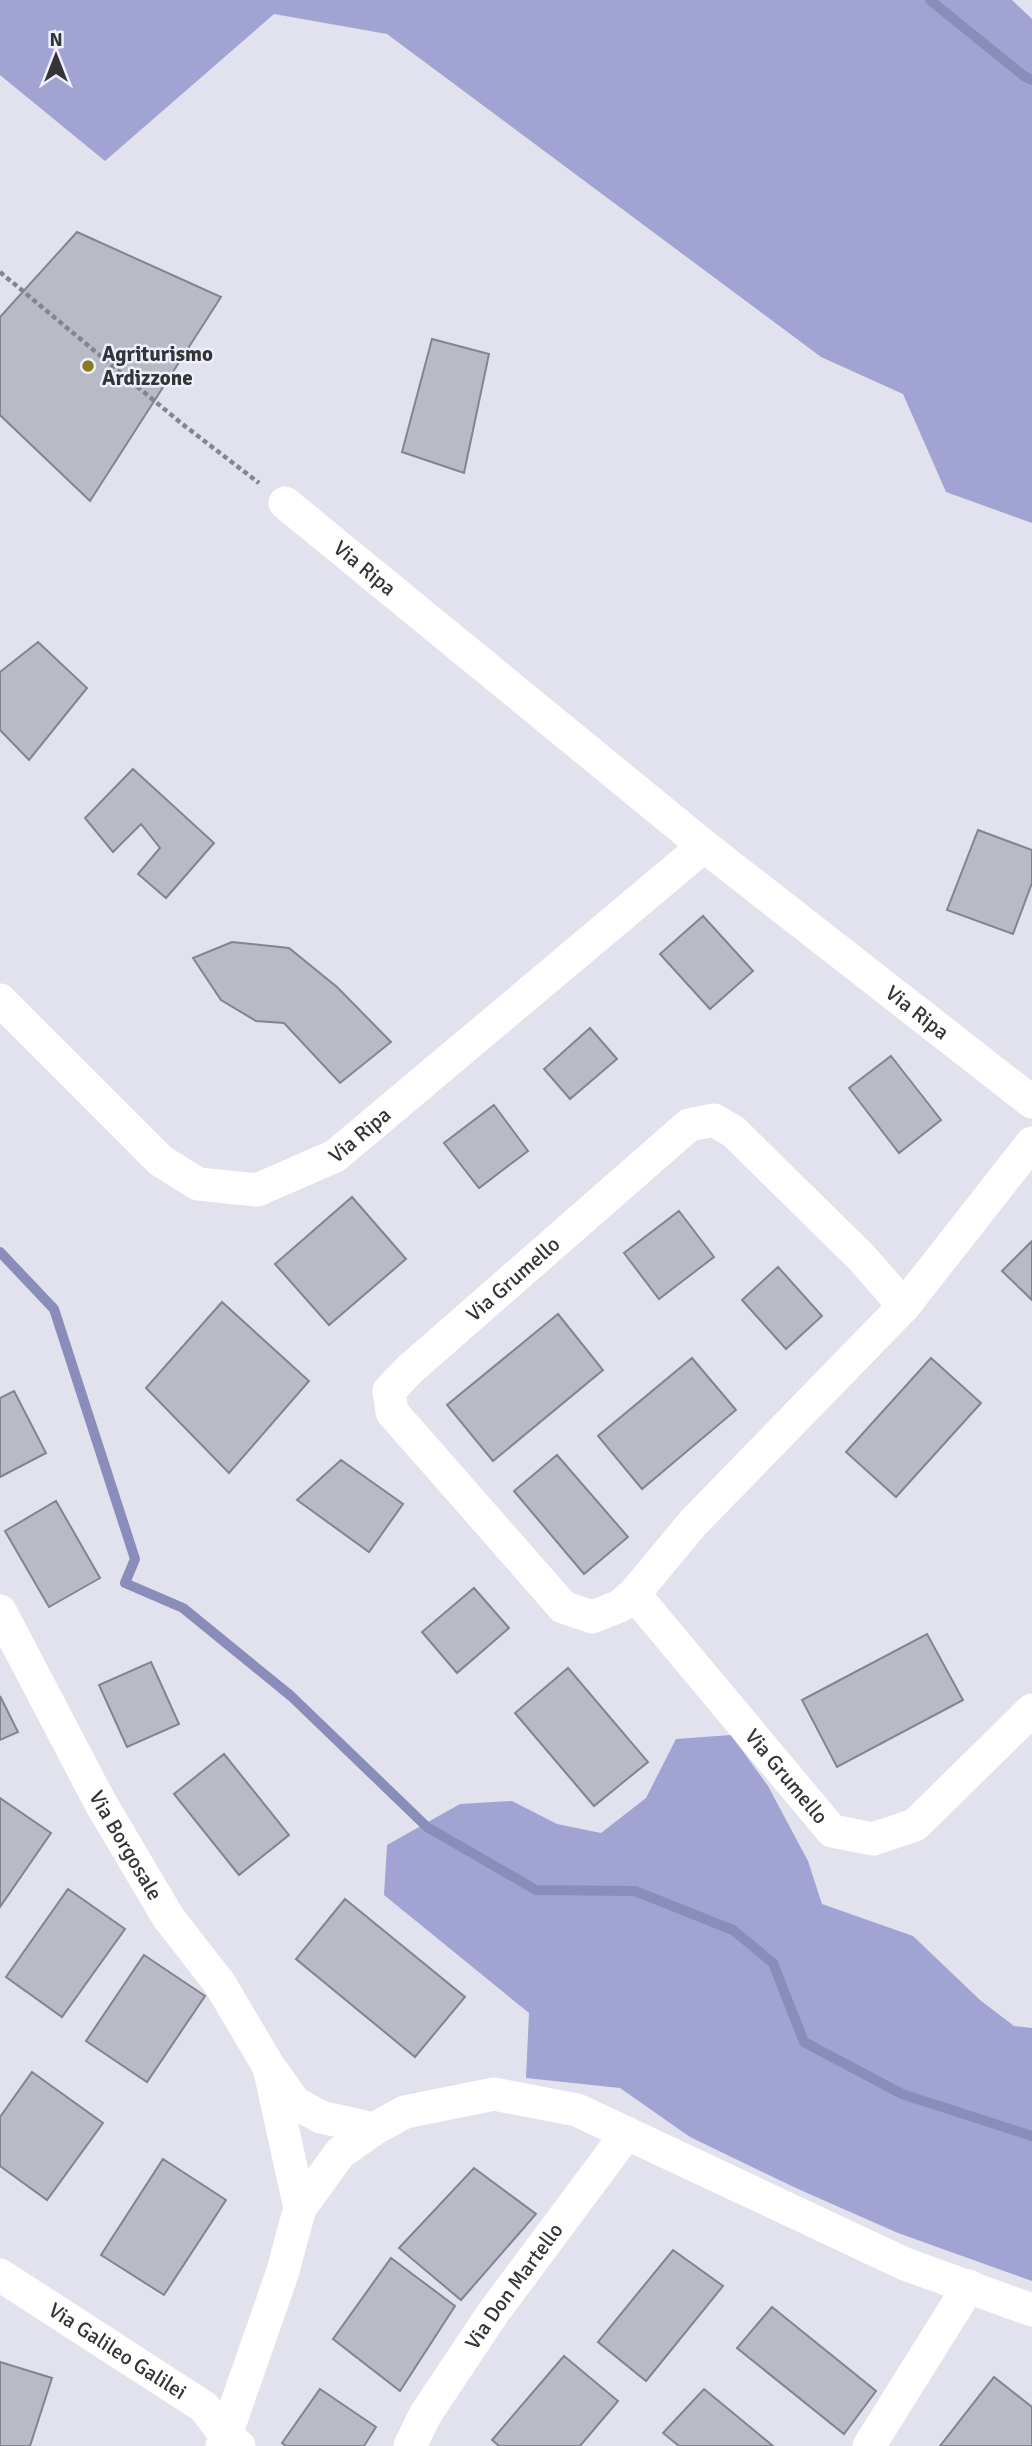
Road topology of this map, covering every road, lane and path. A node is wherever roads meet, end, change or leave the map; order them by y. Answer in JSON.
{"nodes":[{"id":1,"x":0,"y":272,"type":"edge"},
{"id":2,"x":285,"y":503,"type":"joint"},
{"id":3,"x":704,"y":846,"type":"junction"},
{"id":4,"x":0,"y":999,"type":"edge"},
{"id":5,"x":1032,"y":1102,"type":"edge"},
{"id":6,"x":1032,"y":1143,"type":"edge"},
{"id":7,"x":904,"y":1306,"type":"junction"},
{"id":8,"x":634,"y":1594,"type":"junction"},
{"id":9,"x":2,"y":1618,"type":"edge"},
{"id":10,"x":1032,"y":1710,"type":"edge"},
{"id":11,"x":270,"y":2067,"type":"junction"},
{"id":12,"x":374,"y":2129,"type":"junction"},
{"id":13,"x":627,"y":2133,"type":"junction"},
{"id":14,"x":300,"y":2208,"type":"junction"},
{"id":15,"x":0,"y":2275,"type":"edge"},
{"id":16,"x":969,"y":2286,"type":"junction"},
{"id":17,"x":1032,"y":2311,"type":"edge"},
{"id":18,"x":229,"y":2443,"type":"edge"},
{"id":19,"x":410,"y":2446,"type":"edge"},
{"id":20,"x":869,"y":2446,"type":"edge"}],
"edges":[{"from":1,"to":2,"type":"path"},
{"from":2,"to":3,"type":"street","name":"Via Ripa"},
{"from":3,"to":4,"type":"street","name":"Via Ripa"},
{"from":3,"to":5,"type":"street","name":"Via Ripa"},
{"from":6,"to":7,"type":"street","name":"Via Grumello"},
{"from":7,"to":8,"type":"street","name":"Via Grumello"},
{"from":7,"to":8,"type":"street","name":"Via Grumello"},
{"from":8,"to":10,"type":"street","name":"Via Grumello"},
{"from":9,"to":11,"type":"street","name":"Via Borgosale"},
{"from":11,"to":12,"type":"street","name":"Via Borgosale"},
{"from":11,"to":14,"type":"street","name":"Via Borgosale"},
{"from":12,"to":13,"type":"street"},
{"from":12,"to":14,"type":"street"},
{"from":13,"to":16,"type":"street"},
{"from":13,"to":19,"type":"street","name":"Via Don Martello"},
{"from":14,"to":18,"type":"street","name":"Via Borgosale"},
{"from":15,"to":18,"type":"street","name":"Via Galileo Galilei"},
{"from":16,"to":17,"type":"street"},
{"from":16,"to":20,"type":"street"}]}
